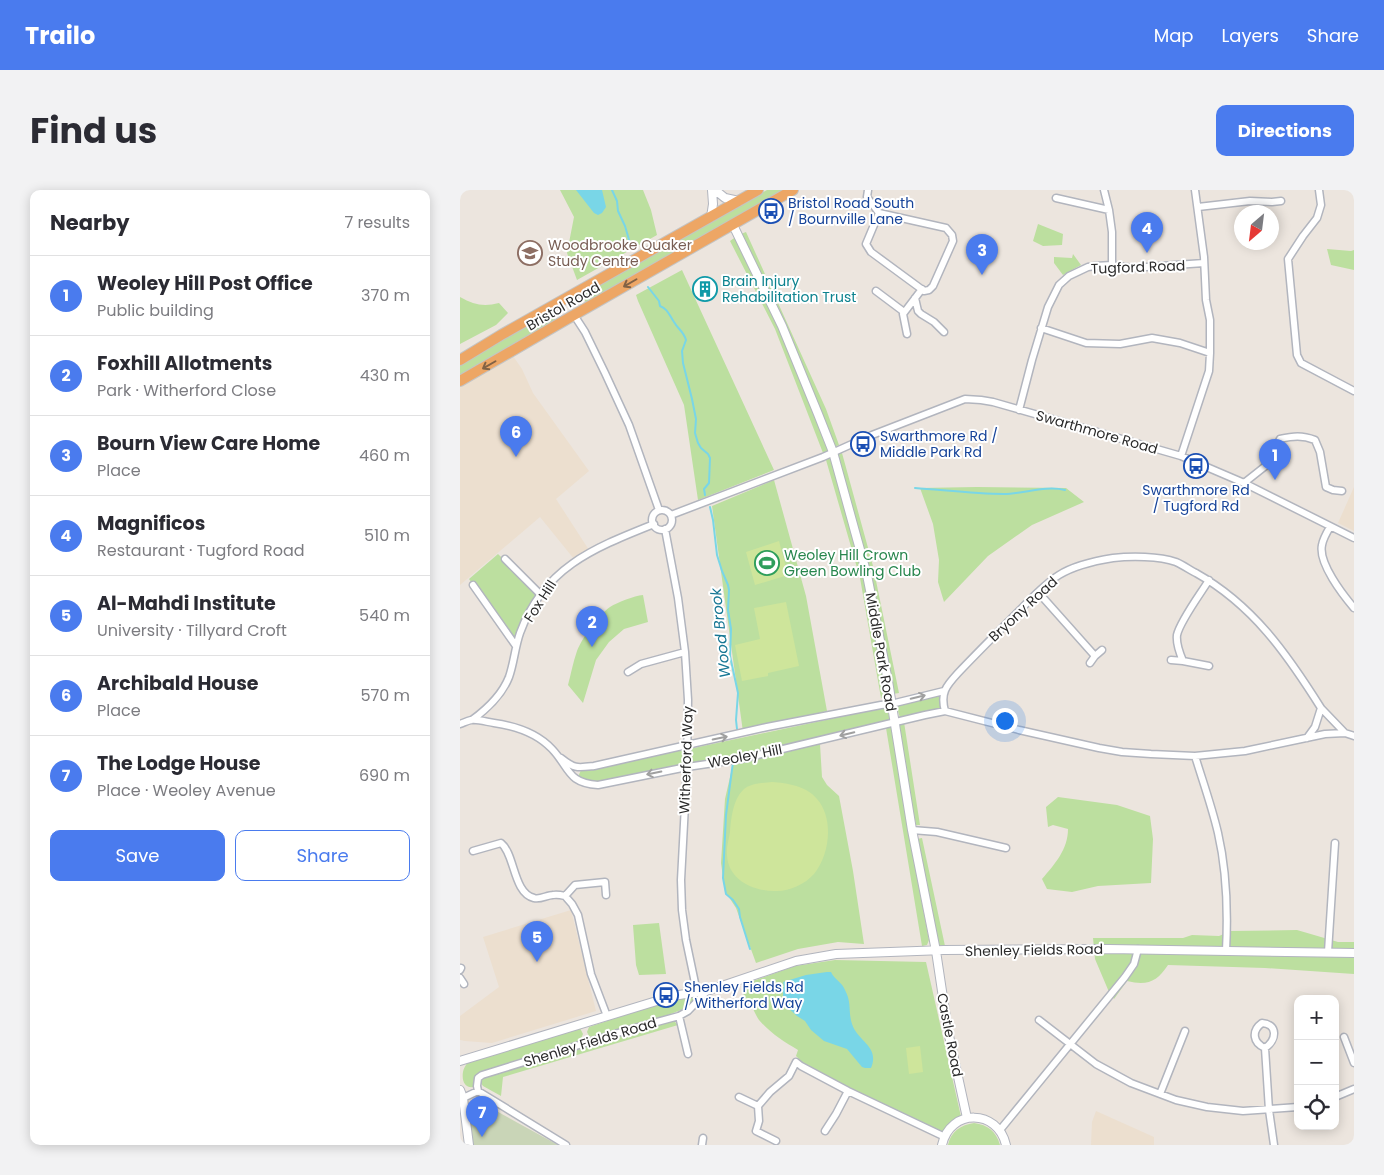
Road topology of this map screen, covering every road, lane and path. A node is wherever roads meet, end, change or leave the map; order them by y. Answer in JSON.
{"nodes":[{"id":1,"x":713,"y":190,"type":"edge"},
{"id":2,"x":758,"y":190,"type":"edge"},
{"id":3,"x":793,"y":190,"type":"edge"},
{"id":4,"x":868,"y":190,"type":"edge"},
{"id":5,"x":1104,"y":190,"type":"edge"},
{"id":6,"x":1195,"y":190,"type":"edge"},
{"id":7,"x":1320,"y":190,"type":"edge"},
{"id":8,"x":1056,"y":198,"type":"dead end"},
{"id":9,"x":1281,"y":201,"type":"dead end"},
{"id":10,"x":739,"y":202,"type":"junction"},
{"id":11,"x":1198,"y":207,"type":"junction"},
{"id":12,"x":1109,"y":210,"type":"junction"},
{"id":13,"x":880,"y":213,"type":"junction"},
{"id":14,"x":714,"y":215,"type":"junction"},
{"id":15,"x":733,"y":225,"type":"junction"},
{"id":16,"x":1204,"y":263,"type":"junction"},
{"id":17,"x":1112,"y":265,"type":"junction"},
{"id":18,"x":922,"y":289,"type":"junction"},
{"id":19,"x":876,"y":291,"type":"dead end"},
{"id":20,"x":570,"y":296,"type":"junction"},
{"id":21,"x":915,"y":298,"type":"junction"},
{"id":22,"x":553,"y":306,"type":"junction"},
{"id":23,"x":579,"y":312,"type":"junction"},
{"id":24,"x":904,"y":312,"type":"junction"},
{"id":25,"x":562,"y":321,"type":"junction"},
{"id":26,"x":1041,"y":328,"type":"junction"},
{"id":27,"x":944,"y":332,"type":"dead end"},
{"id":28,"x":907,"y":334,"type":"dead end"},
{"id":29,"x":1210,"y":353,"type":"junction"},
{"id":30,"x":460,"y":360,"type":"edge"},
{"id":31,"x":460,"y":381,"type":"edge"},
{"id":32,"x":1354,"y":391,"type":"edge"},
{"id":33,"x":1019,"y":410,"type":"junction"},
{"id":34,"x":833,"y":452,"type":"junction"},
{"id":35,"x":1180,"y":456,"type":"junction"},
{"id":36,"x":1244,"y":483,"type":"junction"},
{"id":37,"x":1342,"y":491,"type":"dead end"},
{"id":38,"x":659,"y":510,"type":"junction"},
{"id":39,"x":671,"y":515,"type":"junction"},
{"id":40,"x":654,"y":524,"type":"junction"},
{"id":41,"x":1330,"y":526,"type":"junction"},
{"id":42,"x":665,"y":529,"type":"junction"},
{"id":43,"x":1354,"y":538,"type":"edge"},
{"id":44,"x":505,"y":559,"type":"dead end"},
{"id":45,"x":1209,"y":580,"type":"junction"},
{"id":46,"x":473,"y":585,"type":"dead end"},
{"id":47,"x":1038,"y":592,"type":"junction"},
{"id":48,"x":541,"y":595,"type":"junction"},
{"id":49,"x":1354,"y":608,"type":"edge"},
{"id":50,"x":516,"y":646,"type":"junction"},
{"id":51,"x":1102,"y":650,"type":"dead end"},
{"id":52,"x":686,"y":652,"type":"junction"},
{"id":53,"x":1096,"y":656,"type":"junction"},
{"id":54,"x":1171,"y":660,"type":"dead end"},
{"id":55,"x":1183,"y":661,"type":"junction"},
{"id":56,"x":1090,"y":662,"type":"dead end"},
{"id":57,"x":1209,"y":666,"type":"dead end"},
{"id":58,"x":628,"y":672,"type":"dead end"},
{"id":59,"x":944,"y":691,"type":"junction"},
{"id":60,"x":891,"y":704,"type":"junction"},
{"id":61,"x":1321,"y":708,"type":"junction"},
{"id":62,"x":945,"y":711,"type":"junction"},
{"id":63,"x":472,"y":720,"type":"junction"},
{"id":64,"x":895,"y":723,"type":"junction"},
{"id":65,"x":460,"y":724,"type":"edge"},
{"id":66,"x":1345,"y":733,"type":"junction"},
{"id":67,"x":1354,"y":736,"type":"edge"},
{"id":68,"x":1307,"y":738,"type":"junction"},
{"id":69,"x":687,"y":745,"type":"junction"},
{"id":70,"x":557,"y":754,"type":"junction"},
{"id":71,"x":1195,"y":756,"type":"junction"},
{"id":72,"x":687,"y":767,"type":"junction"},
{"id":73,"x":912,"y":830,"type":"junction"},
{"id":74,"x":1335,"y":843,"type":"dead end"},
{"id":75,"x":1006,"y":848,"type":"dead end"},
{"id":76,"x":473,"y":851,"type":"dead end"},
{"id":77,"x":606,"y":895,"type":"dead end"},
{"id":78,"x":565,"y":896,"type":"junction"},
{"id":79,"x":1138,"y":949,"type":"junction"},
{"id":80,"x":936,"y":951,"type":"junction"},
{"id":81,"x":1226,"y":951,"type":"junction"},
{"id":82,"x":1328,"y":952,"type":"junction"},
{"id":83,"x":1354,"y":953,"type":"edge"},
{"id":84,"x":708,"y":990,"type":"junction"},
{"id":85,"x":698,"y":992,"type":"junction"},
{"id":86,"x":607,"y":1016,"type":"junction"},
{"id":87,"x":679,"y":1016,"type":"junction"},
{"id":88,"x":1039,"y":1020,"type":"dead end"},
{"id":89,"x":1185,"y":1030,"type":"dead end"},
{"id":90,"x":1344,"y":1037,"type":"dead end"},
{"id":91,"x":1071,"y":1044,"type":"junction"},
{"id":92,"x":1265,"y":1048,"type":"dead end"},
{"id":93,"x":688,"y":1054,"type":"dead end"},
{"id":94,"x":460,"y":1061,"type":"edge"},
{"id":95,"x":1354,"y":1063,"type":"edge"},
{"id":96,"x":1354,"y":1089,"type":"edge"},
{"id":97,"x":848,"y":1090,"type":"junction"},
{"id":98,"x":478,"y":1091,"type":"junction"},
{"id":99,"x":461,"y":1094,"type":"edge"},
{"id":100,"x":1160,"y":1094,"type":"junction"},
{"id":101,"x":1339,"y":1095,"type":"edge"},
{"id":102,"x":739,"y":1097,"type":"dead end"},
{"id":103,"x":758,"y":1106,"type":"junction"},
{"id":104,"x":1294,"y":1107,"type":"edge"},
{"id":105,"x":1269,"y":1110,"type":"junction"},
{"id":106,"x":966,"y":1118,"type":"junction"},
{"id":107,"x":1000,"y":1130,"type":"junction"},
{"id":108,"x":825,"y":1131,"type":"dead end"},
{"id":109,"x":945,"y":1137,"type":"junction"},
{"id":110,"x":776,"y":1141,"type":"dead end"},
{"id":111,"x":469,"y":1145,"type":"edge"},
{"id":112,"x":566,"y":1145,"type":"edge"},
{"id":113,"x":942,"y":1145,"type":"edge"},
{"id":114,"x":1006,"y":1145,"type":"edge"},
{"id":115,"x":1274,"y":1145,"type":"edge"}],
"edges":[{"from":1,"to":10,"type":"street"},
{"from":1,"to":14,"type":"street"},
{"from":2,"to":10,"type":"highway","name":"Bristol Road"},
{"from":3,"to":15,"type":"highway","name":"Bristol Road"},
{"from":4,"to":13,"type":"street"},
{"from":5,"to":12,"type":"street"},
{"from":6,"to":11,"type":"street"},
{"from":7,"to":32,"type":"street"},
{"from":8,"to":12,"type":"street"},
{"from":9,"to":11,"type":"street"},
{"from":10,"to":14,"type":"highway","name":"Bristol Road"},
{"from":11,"to":16,"type":"street"},
{"from":12,"to":17,"type":"street"},
{"from":13,"to":18,"type":"street"},
{"from":13,"to":18,"type":"street"},
{"from":14,"to":20,"type":"highway","name":"Bristol Road"},
{"from":15,"to":23,"type":"highway","name":"Bristol Road","one_way":true},
{"from":15,"to":34,"type":"street","name":"Middle Park Road"},
{"from":16,"to":17,"type":"street","name":"Tugford Road"},
{"from":16,"to":29,"type":"street"},
{"from":17,"to":26,"type":"street","name":"Tugford Road"},
{"from":18,"to":21,"type":"street"},
{"from":19,"to":24,"type":"street"},
{"from":20,"to":22,"type":"highway","name":"Bristol Road"},
{"from":20,"to":23,"type":"highway"},
{"from":21,"to":24,"type":"street"},
{"from":21,"to":27,"type":"street"},
{"from":22,"to":25,"type":"highway"},
{"from":22,"to":30,"type":"highway","name":"Bristol Road"},
{"from":23,"to":25,"type":"highway","name":"Bristol Road"},
{"from":23,"to":38,"type":"street"},
{"from":24,"to":28,"type":"street"},
{"from":25,"to":31,"type":"highway","name":"Bristol Road","one_way":true},
{"from":26,"to":29,"type":"street"},
{"from":26,"to":33,"type":"street","name":"Tugford Road"},
{"from":29,"to":35,"type":"street"},
{"from":33,"to":34,"type":"street","name":"Swarthmore Road"},
{"from":33,"to":35,"type":"street","name":"Swarthmore Road"},
{"from":34,"to":39,"type":"street"},
{"from":34,"to":60,"type":"street","name":"Middle Park Road"},
{"from":35,"to":36,"type":"street","name":"Swarthmore Road"},
{"from":36,"to":37,"type":"street"},
{"from":36,"to":41,"type":"street","name":"Swarthmore Road"},
{"from":38,"to":39,"type":"street"},
{"from":38,"to":40,"type":"street"},
{"from":39,"to":42,"type":"street"},
{"from":40,"to":42,"type":"street"},
{"from":40,"to":48,"type":"street","name":"Fox Hill"},
{"from":41,"to":43,"type":"street","name":"Swarthmore Road"},
{"from":41,"to":49,"type":"street"},
{"from":42,"to":52,"type":"street","name":"Witherford Way"},
{"from":44,"to":48,"type":"street"},
{"from":45,"to":47,"type":"street","name":"Bryony Road"},
{"from":45,"to":55,"type":"street"},
{"from":45,"to":61,"type":"street","name":"Bryony Road"},
{"from":46,"to":50,"type":"street"},
{"from":47,"to":53,"type":"street"},
{"from":47,"to":59,"type":"street","name":"Bryony Road"},
{"from":48,"to":50,"type":"street","name":"Fox Hill"},
{"from":50,"to":63,"type":"street","name":"Fox Hill"},
{"from":51,"to":53,"type":"street"},
{"from":52,"to":58,"type":"street"},
{"from":52,"to":69,"type":"street","name":"Witherford Way"},
{"from":53,"to":56,"type":"street"},
{"from":54,"to":55,"type":"street"},
{"from":55,"to":57,"type":"street"},
{"from":60,"to":59,"type":"street","one_way":true},
{"from":59,"to":62,"type":"street"},
{"from":60,"to":64,"type":"street","name":"Middle Park Road"},
{"from":69,"to":60,"type":"street","name":"Weoley Hill","one_way":true},
{"from":61,"to":66,"type":"street","name":"Bryony Road"},
{"from":61,"to":68,"type":"street"},
{"from":62,"to":64,"type":"street","name":"Weoley Hill"},
{"from":62,"to":71,"type":"street"},
{"from":63,"to":65,"type":"street","name":"Weoley Hill"},
{"from":63,"to":70,"type":"street","name":"Weoley Hill"},
{"from":64,"to":72,"type":"street","name":"Weoley Hill","one_way":true},
{"from":64,"to":73,"type":"street","name":"Middle Park Road"},
{"from":66,"to":67,"type":"street"},
{"from":66,"to":68,"type":"street"},
{"from":68,"to":71,"type":"street"},
{"from":69,"to":70,"type":"street","name":"Weoley Hill"},
{"from":69,"to":72,"type":"street","name":"Witherford Way"},
{"from":72,"to":70,"type":"street","name":"Weoley Hill","one_way":true},
{"from":71,"to":81,"type":"street"},
{"from":72,"to":85,"type":"street","name":"Witherford Way"},
{"from":73,"to":75,"type":"street"},
{"from":73,"to":80,"type":"street","name":"Middle Park Road"},
{"from":74,"to":82,"type":"street"},
{"from":76,"to":78,"type":"street"},
{"from":77,"to":78,"type":"street"},
{"from":78,"to":86,"type":"street"},
{"from":79,"to":80,"type":"street","name":"Shenley Fields Road"},
{"from":79,"to":81,"type":"street","name":"Shenley Fields Road"},
{"from":79,"to":91,"type":"street"},
{"from":80,"to":84,"type":"street","name":"Shenley Fields Road"},
{"from":80,"to":106,"type":"street","name":"Castle Road"},
{"from":81,"to":82,"type":"street","name":"Shenley Fields Road"},
{"from":82,"to":83,"type":"street","name":"Shenley Fields Road"},
{"from":84,"to":85,"type":"street","name":"Shenley Fields Road"},
{"from":84,"to":87,"type":"street","name":"Shenley Fields Road"},
{"from":85,"to":86,"type":"street","name":"Shenley Fields Road"},
{"from":86,"to":94,"type":"street","name":"Shenley Fields Road"},
{"from":87,"to":93,"type":"street"},
{"from":87,"to":98,"type":"street","name":"Shenley Fields Road"},
{"from":88,"to":91,"type":"street"},
{"from":89,"to":100,"type":"street"},
{"from":90,"to":95,"type":"street"},
{"from":91,"to":100,"type":"street"},
{"from":91,"to":107,"type":"street"},
{"from":92,"to":105,"type":"street"},
{"from":96,"to":101,"type":"street"},
{"from":97,"to":103,"type":"street"},
{"from":97,"to":108,"type":"street"},
{"from":97,"to":109,"type":"street"},
{"from":98,"to":99,"type":"street"},
{"from":98,"to":112,"type":"street"},
{"from":99,"to":111,"type":"street"},
{"from":100,"to":105,"type":"street"},
{"from":102,"to":103,"type":"street"},
{"from":103,"to":110,"type":"street"},
{"from":104,"to":105,"type":"street"},
{"from":105,"to":115,"type":"street"},
{"from":106,"to":107,"type":"street"},
{"from":106,"to":109,"type":"street"},
{"from":107,"to":114,"type":"street"},
{"from":109,"to":113,"type":"street"}]}
